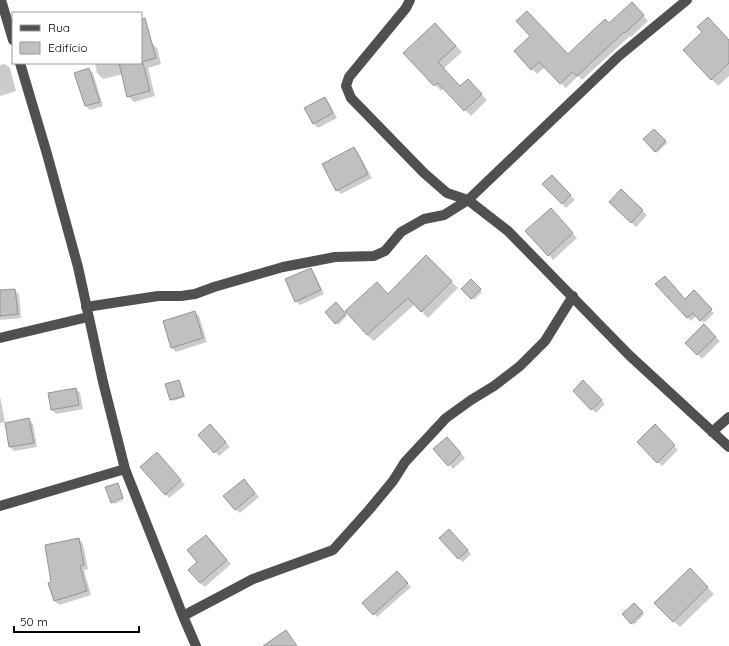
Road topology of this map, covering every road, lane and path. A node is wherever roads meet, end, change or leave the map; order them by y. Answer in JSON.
{"nodes":[{"id":1,"x":1,"y":0,"type":"edge"},
{"id":2,"x":410,"y":0,"type":"edge"},
{"id":3,"x":687,"y":0,"type":"edge"},
{"id":4,"x":12,"y":37,"type":"edge"},
{"id":5,"x":20,"y":64,"type":"edge"},
{"id":6,"x":468,"y":200,"type":"junction"},
{"id":7,"x":573,"y":296,"type":"junction"},
{"id":8,"x":86,"y":306,"type":"junction"},
{"id":9,"x":88,"y":317,"type":"junction"},
{"id":10,"x":0,"y":338,"type":"edge"},
{"id":11,"x":729,"y":417,"type":"edge"},
{"id":12,"x":712,"y":432,"type":"junction"},
{"id":13,"x":729,"y":448,"type":"edge"},
{"id":14,"x":125,"y":469,"type":"junction"},
{"id":15,"x":0,"y":506,"type":"edge"},
{"id":16,"x":183,"y":616,"type":"junction"},
{"id":17,"x":196,"y":646,"type":"edge"}],
"edges":[{"from":1,"to":4,"type":"street"},
{"from":2,"to":6,"type":"street"},
{"from":3,"to":6,"type":"street"},
{"from":5,"to":8,"type":"street"},
{"from":6,"to":7,"type":"street"},
{"from":6,"to":8,"type":"street"},
{"from":7,"to":12,"type":"street"},
{"from":7,"to":16,"type":"street"},
{"from":8,"to":9,"type":"street"},
{"from":9,"to":10,"type":"street"},
{"from":9,"to":14,"type":"street"},
{"from":11,"to":12,"type":"street"},
{"from":12,"to":13,"type":"street"},
{"from":14,"to":15,"type":"street"},
{"from":14,"to":16,"type":"street"},
{"from":16,"to":17,"type":"street"}]}
